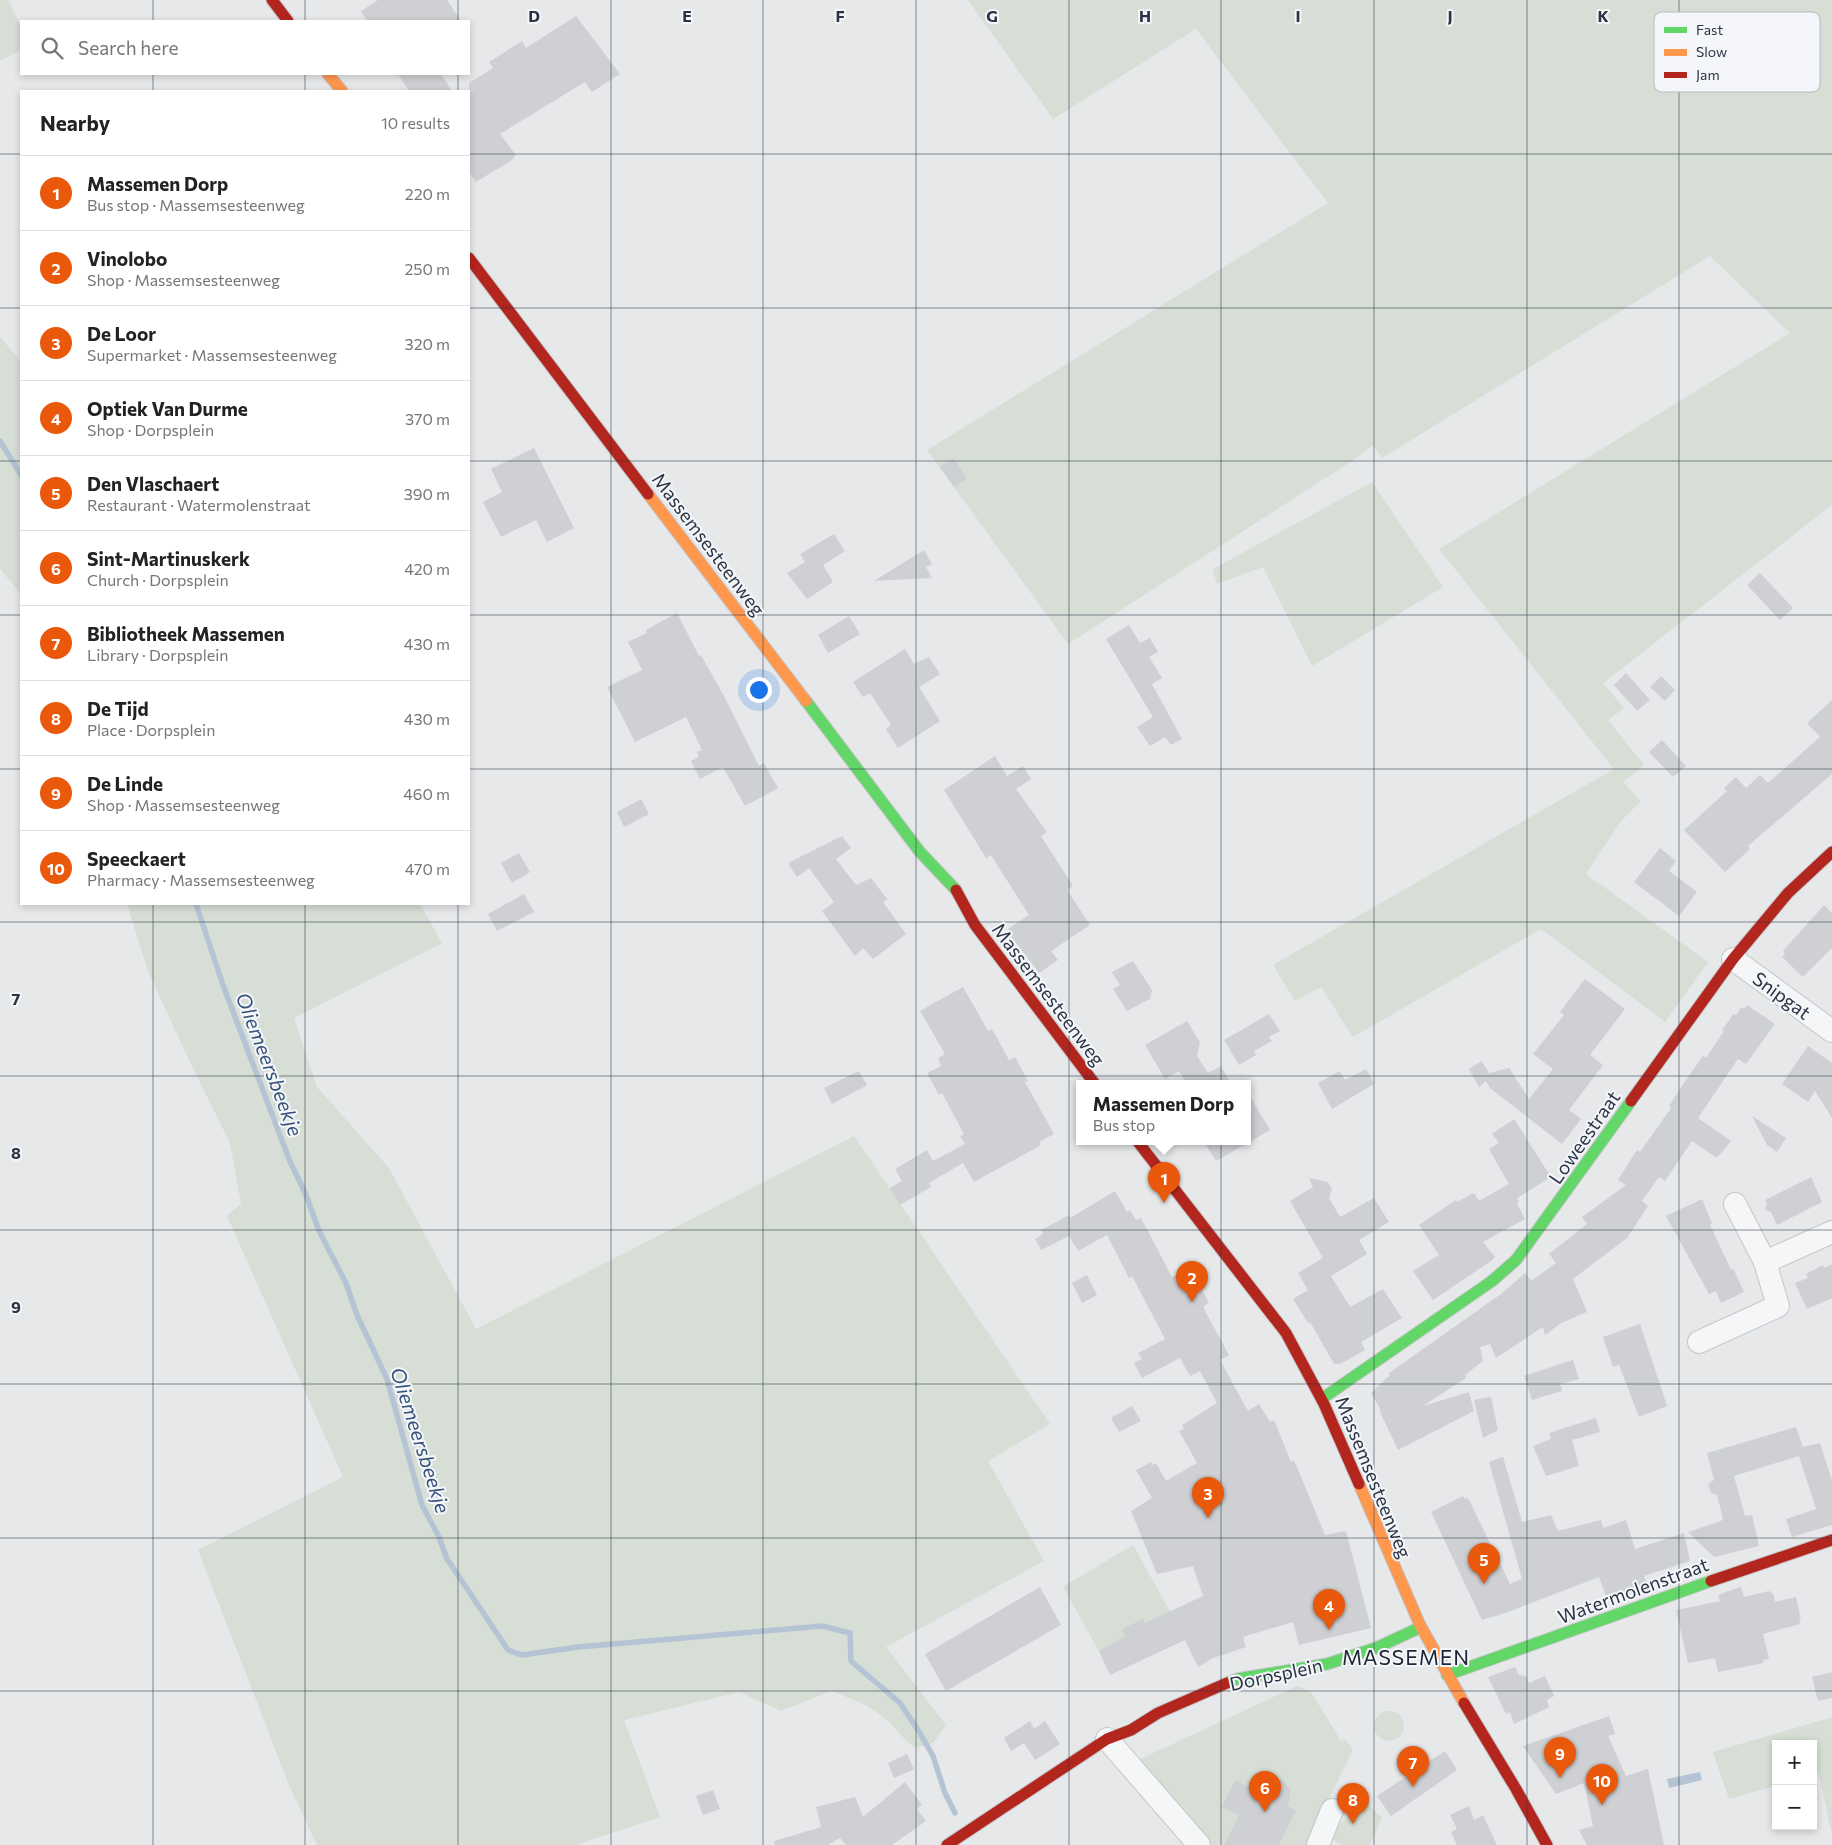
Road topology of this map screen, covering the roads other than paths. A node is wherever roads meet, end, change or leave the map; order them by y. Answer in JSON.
{"nodes":[{"id":1,"x":272,"y":0,"type":"edge"},
{"id":2,"x":287,"y":20,"type":"edge"},
{"id":3,"x":329,"y":75,"type":"edge"},
{"id":4,"x":341,"y":90,"type":"edge"},
{"id":5,"x":470,"y":259,"type":"edge"},
{"id":6,"x":920,"y":852,"type":"junction"},
{"id":7,"x":1832,"y":852,"type":"edge"},
{"id":8,"x":931,"y":882,"type":"dead end"},
{"id":9,"x":955,"y":912,"type":"dead end"},
{"id":10,"x":975,"y":925,"type":"junction"},
{"id":11,"x":1732,"y":959,"type":"junction"},
{"id":12,"x":1832,"y":1031,"type":"edge"},
{"id":13,"x":1092,"y":1080,"type":"edge"},
{"id":14,"x":1140,"y":1145,"type":"edge"},
{"id":15,"x":1735,"y":1204,"type":"dead end"},
{"id":16,"x":1832,"y":1232,"type":"edge"},
{"id":17,"x":1765,"y":1262,"type":"junction"},
{"id":18,"x":1699,"y":1342,"type":"dead end"},
{"id":19,"x":1323,"y":1398,"type":"junction"},
{"id":20,"x":1832,"y":1540,"type":"edge"},
{"id":21,"x":1421,"y":1627,"type":"junction"},
{"id":22,"x":1447,"y":1675,"type":"junction"},
{"id":23,"x":1107,"y":1739,"type":"junction"},
{"id":24,"x":1332,"y":1810,"type":"dead end"},
{"id":25,"x":948,"y":1844,"type":"edge"},
{"id":26,"x":1199,"y":1845,"type":"edge"},
{"id":27,"x":1318,"y":1845,"type":"edge"},
{"id":28,"x":1547,"y":1845,"type":"edge"}],
"edges":[{"from":1,"to":2,"type":"main road"},
{"from":3,"to":4,"type":"main road"},
{"from":5,"to":6,"type":"main road","name":"Massemsesteenweg"},
{"from":6,"to":8,"type":"main road","name":"Massemsesteenweg"},
{"from":6,"to":10,"type":"main road","name":"Massemsesteenweg"},
{"from":7,"to":11,"type":"main road","name":"Loweestraat"},
{"from":9,"to":10,"type":"main road","name":"Massemsesteenweg"},
{"from":10,"to":13,"type":"main road","name":"Massemsesteenweg"},
{"from":11,"to":12,"type":"street","name":"Snipgat"},
{"from":11,"to":19,"type":"main road","name":"Loweestraat"},
{"from":14,"to":19,"type":"main road","name":"Massemsesteenweg"},
{"from":15,"to":17,"type":"street"},
{"from":16,"to":17,"type":"street"},
{"from":17,"to":18,"type":"street"},
{"from":19,"to":21,"type":"main road","name":"Massemsesteenweg"},
{"from":20,"to":22,"type":"main road","name":"Watermolenstraat"},
{"from":21,"to":22,"type":"main road","name":"Massemsesteenweg"},
{"from":21,"to":23,"type":"main road","name":"Dorpsplein"},
{"from":22,"to":28,"type":"main road","name":"Massemsesteenweg"},
{"from":23,"to":25,"type":"main road","name":"Dorpsplein"},
{"from":23,"to":26,"type":"street"},
{"from":24,"to":27,"type":"street"}]}
